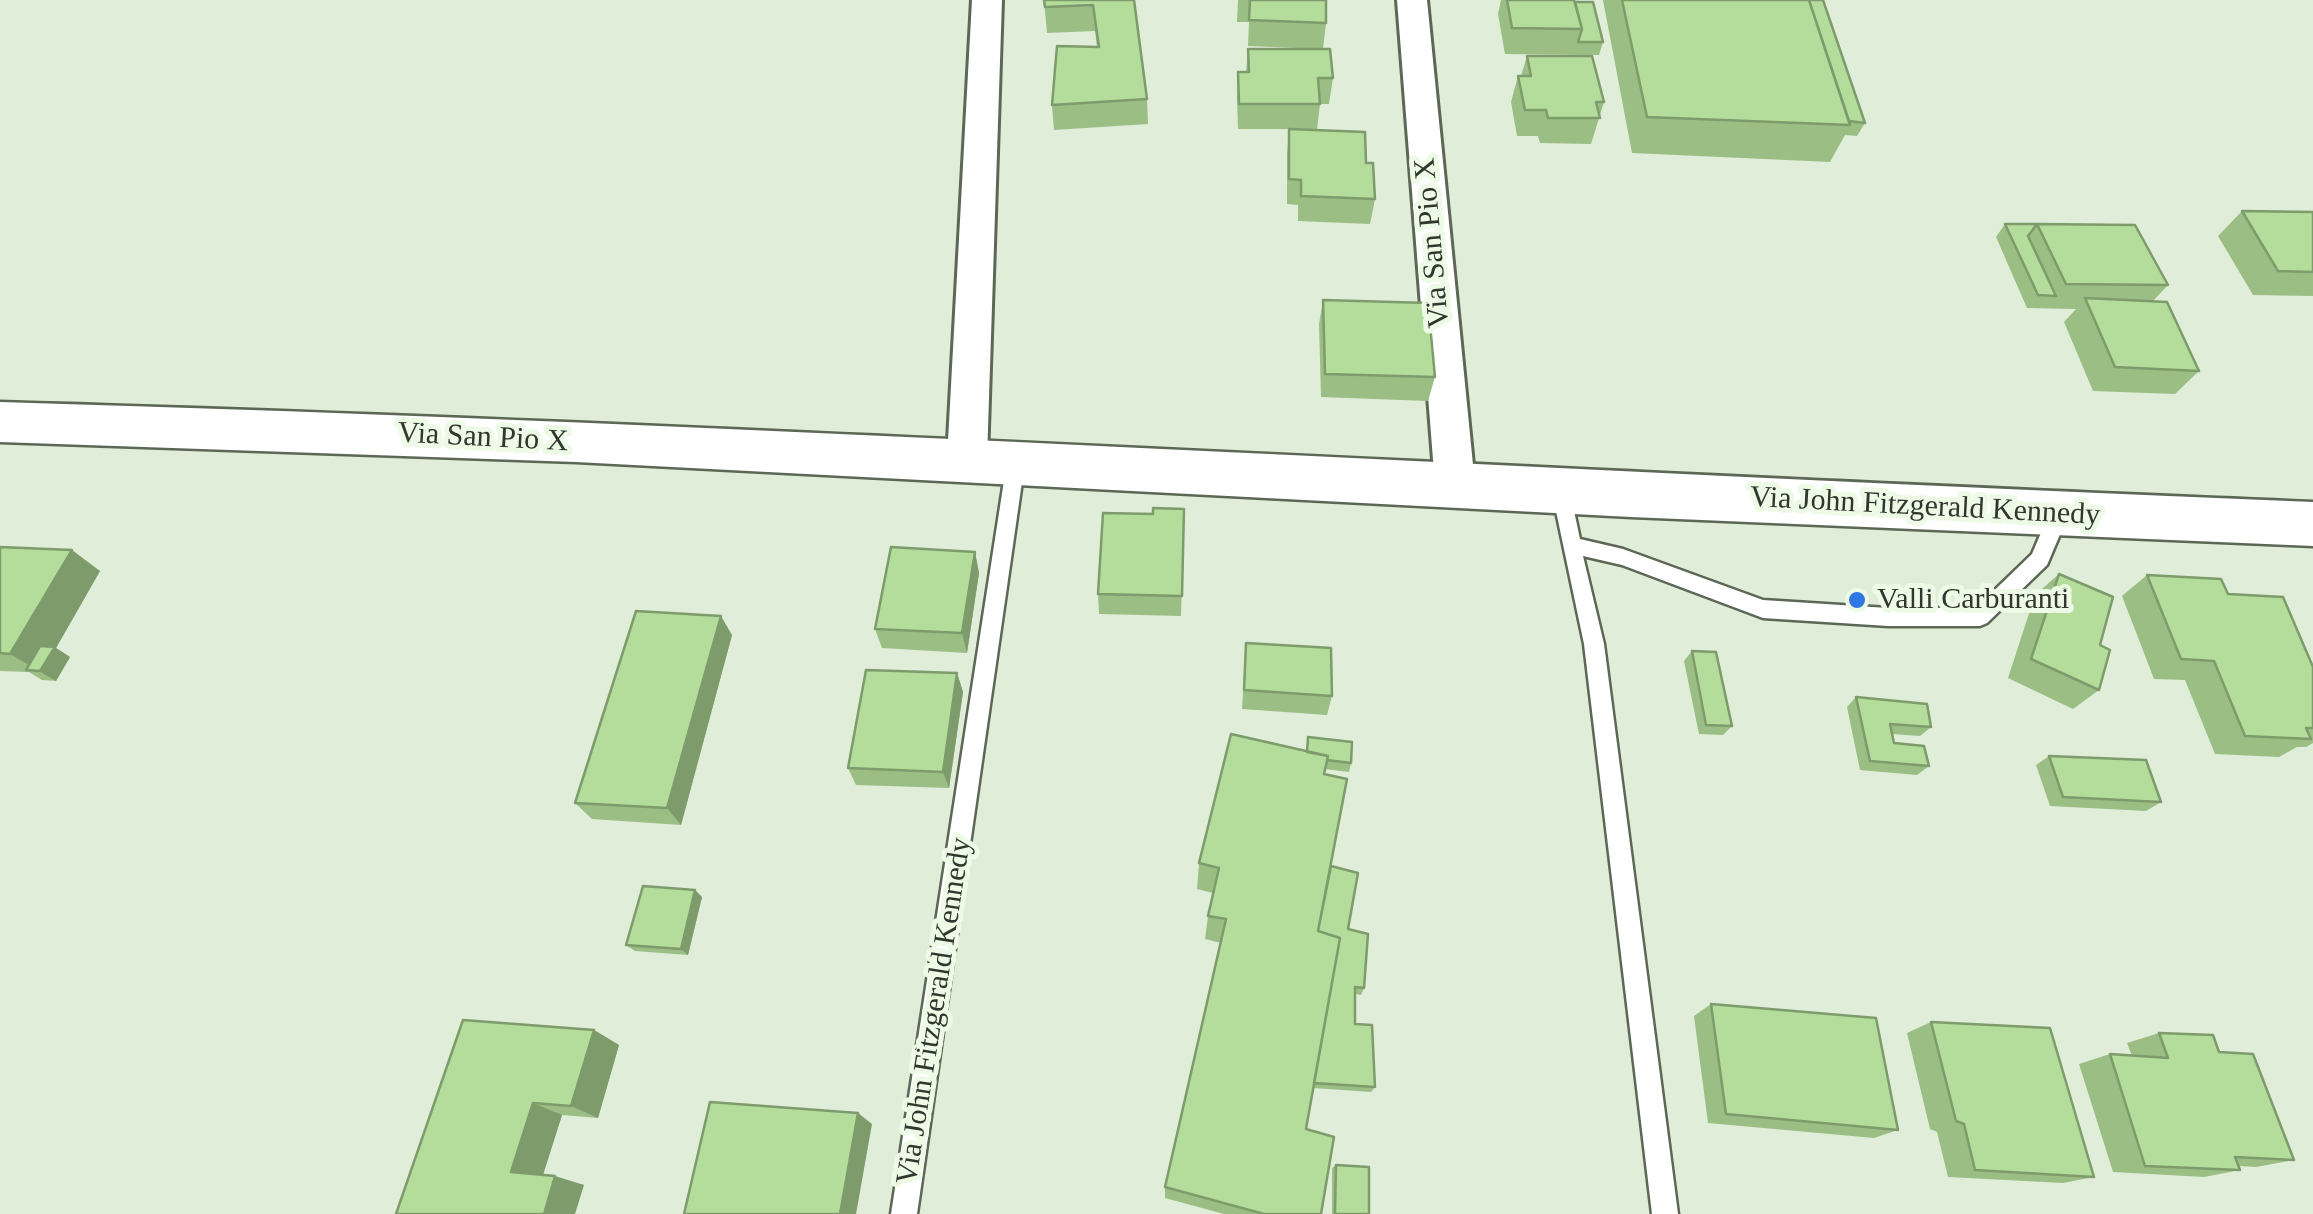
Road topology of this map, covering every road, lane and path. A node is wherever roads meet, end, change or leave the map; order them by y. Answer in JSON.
{"nodes":[{"id":1,"x":987,"y":0,"type":"edge"},
{"id":2,"x":1412,"y":0,"type":"edge"},
{"id":3,"x":0,"y":422,"type":"edge"},
{"id":4,"x":991,"y":460,"type":"junction"},
{"id":5,"x":1455,"y":485,"type":"junction"},
{"id":6,"x":1549,"y":491,"type":"junction"},
{"id":7,"x":2059,"y":513,"type":"junction"},
{"id":8,"x":2313,"y":524,"type":"edge"},
{"id":9,"x":1571,"y":545,"type":"junction"},
{"id":10,"x":904,"y":1214,"type":"edge"},
{"id":11,"x":1666,"y":1214,"type":"edge"}],
"edges":[{"from":1,"to":4,"type":"street"},
{"from":2,"to":5,"type":"street","name":"Via San Pio X"},
{"from":3,"to":4,"type":"main road","name":"Via San Pio X"},
{"from":4,"to":5,"type":"main road","name":"Via San Pio X"},
{"from":4,"to":10,"type":"lane","name":"Via John Fitzgerald Kennedy"},
{"from":5,"to":6,"type":"main road","name":"Via San Pio X"},
{"from":6,"to":7,"type":"main road","name":"Via John Fitzgerald Kennedy"},
{"from":6,"to":9,"type":"lane"},
{"from":7,"to":8,"type":"main road","name":"Via John Fitzgerald Kennedy"},
{"from":7,"to":9,"type":"lane"},
{"from":9,"to":11,"type":"lane"}]}
